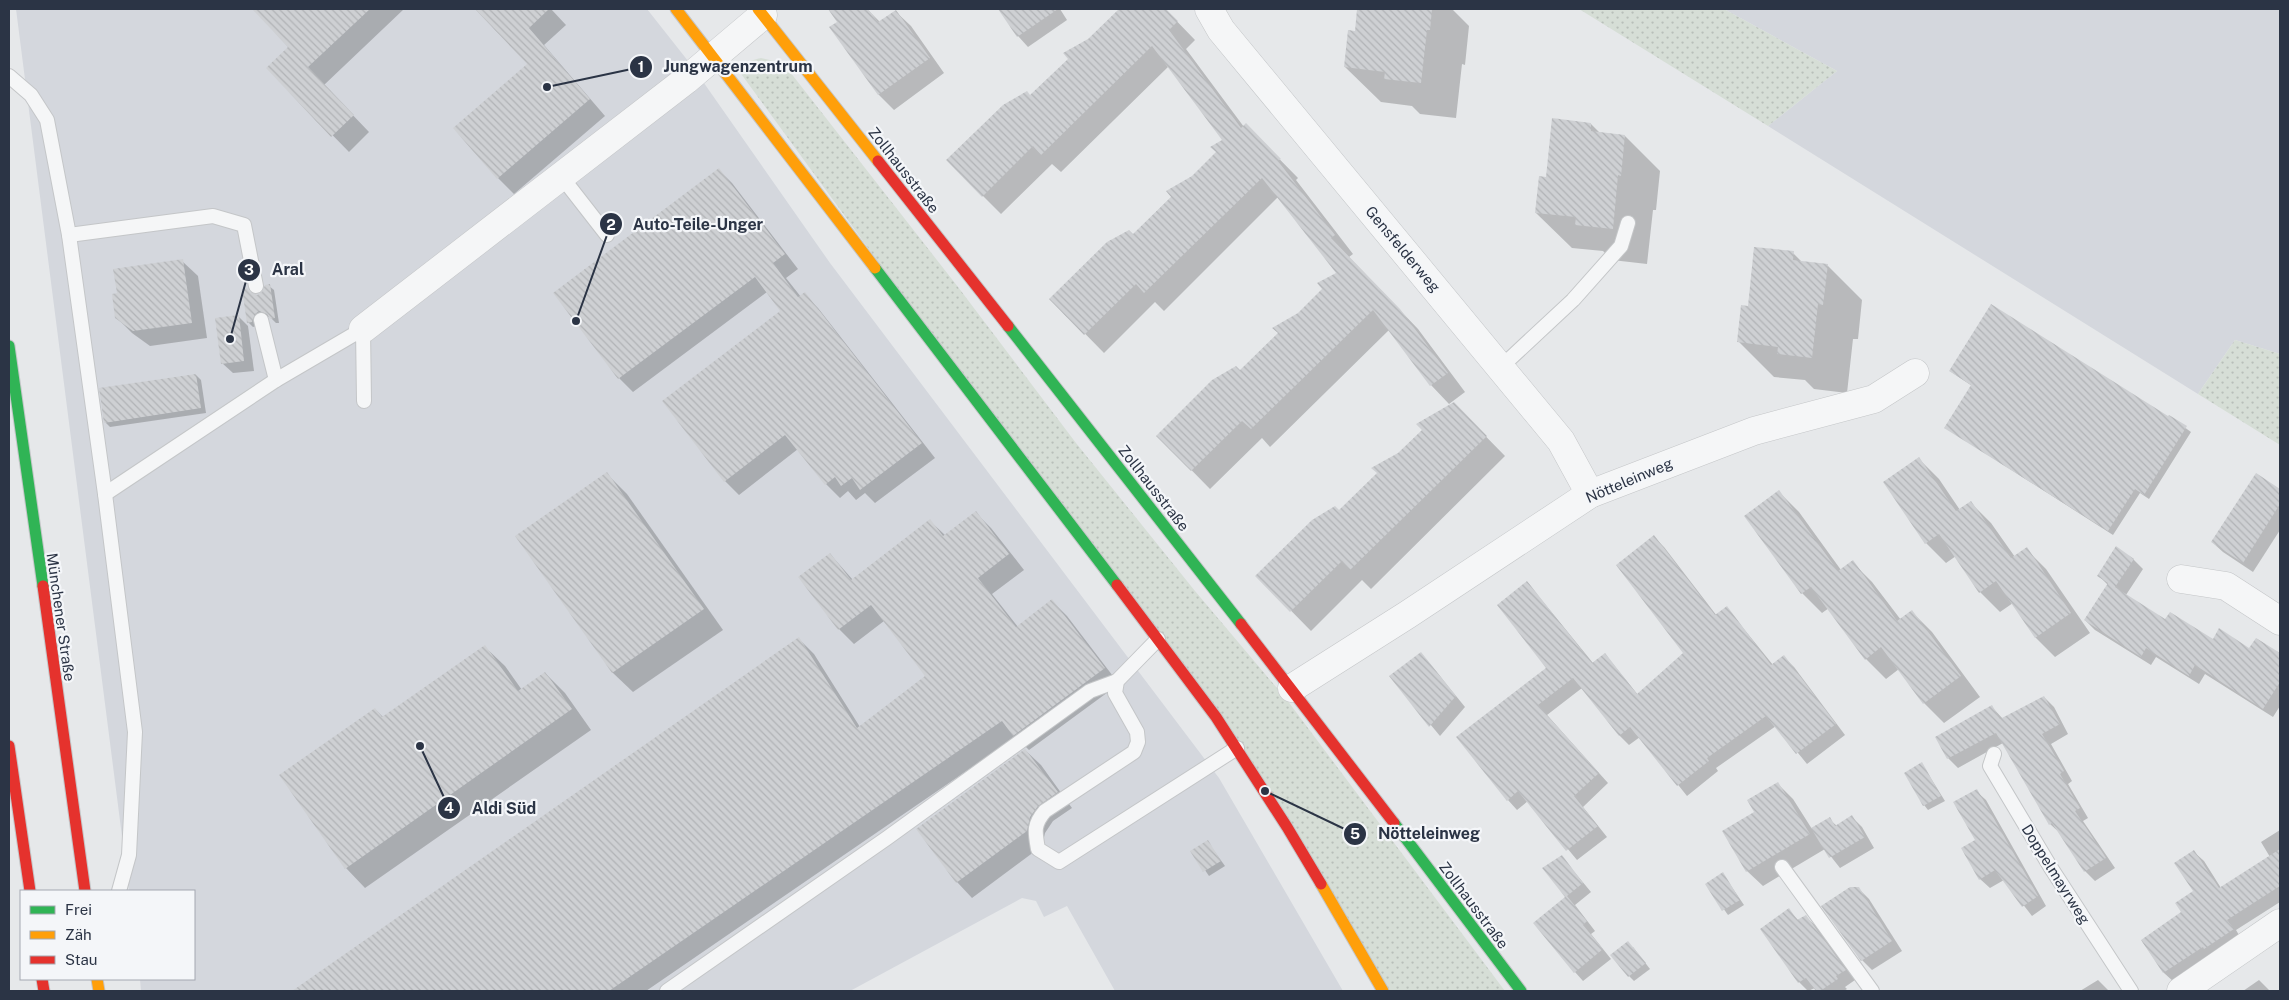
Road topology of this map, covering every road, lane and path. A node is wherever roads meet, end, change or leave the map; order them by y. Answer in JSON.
{"nodes":[{"id":1,"x":676,"y":9,"type":"edge"},
{"id":2,"x":1209,"y":9,"type":"edge"},
{"id":3,"x":761,"y":12,"type":"edge"},
{"id":4,"x":714,"y":57,"type":"junction"},
{"id":5,"x":9,"y":76,"type":"edge"},
{"id":6,"x":561,"y":176,"type":"junction"},
{"id":7,"x":1628,"y":223,"type":"dead end"},
{"id":8,"x":69,"y":235,"type":"junction"},
{"id":9,"x":607,"y":235,"type":"dead end"},
{"id":10,"x":256,"y":286,"type":"dead end"},
{"id":11,"x":261,"y":320,"type":"dead end"},
{"id":12,"x":363,"y":329,"type":"junction"},
{"id":13,"x":9,"y":346,"type":"edge"},
{"id":14,"x":1500,"y":368,"type":"junction"},
{"id":15,"x":1915,"y":373,"type":"dead end"},
{"id":16,"x":276,"y":380,"type":"junction"},
{"id":17,"x":364,"y":401,"type":"dead end"},
{"id":18,"x":105,"y":494,"type":"junction"},
{"id":19,"x":1590,"y":494,"type":"junction"},
{"id":20,"x":2181,"y":579,"type":"dead end"},
{"id":21,"x":2280,"y":621,"type":"edge"},
{"id":22,"x":1158,"y":639,"type":"junction"},
{"id":23,"x":1117,"y":681,"type":"junction"},
{"id":24,"x":1292,"y":688,"type":"junction"},
{"id":25,"x":9,"y":746,"type":"edge"},
{"id":26,"x":1237,"y":748,"type":"junction"},
{"id":27,"x":1994,"y":754,"type":"dead end"},
{"id":28,"x":1782,"y":867,"type":"dead end"},
{"id":29,"x":30,"y":890,"type":"edge"},
{"id":30,"x":85,"y":890,"type":"edge"},
{"id":31,"x":119,"y":890,"type":"edge"},
{"id":32,"x":2280,"y":923,"type":"edge"},
{"id":33,"x":667,"y":991,"type":"edge"},
{"id":34,"x":1383,"y":991,"type":"edge"},
{"id":35,"x":1521,"y":991,"type":"edge"},
{"id":36,"x":1872,"y":991,"type":"edge"},
{"id":37,"x":2131,"y":991,"type":"edge"},
{"id":38,"x":2181,"y":991,"type":"edge"}],
"edges":[{"from":1,"to":4,"type":"main road"},
{"from":2,"to":14,"type":"street","name":"Gensfelderweg"},
{"from":3,"to":4,"type":"street"},
{"from":3,"to":24,"type":"main road","name":"Zollhausstraße"},
{"from":4,"to":6,"type":"street"},
{"from":4,"to":22,"type":"main road"},
{"from":5,"to":8,"type":"lane"},
{"from":6,"to":9,"type":"lane"},
{"from":6,"to":12,"type":"street"},
{"from":7,"to":14,"type":"lane"},
{"from":8,"to":10,"type":"lane"},
{"from":8,"to":18,"type":"lane"},
{"from":11,"to":16,"type":"lane"},
{"from":12,"to":16,"type":"lane"},
{"from":12,"to":17,"type":"lane"},
{"from":13,"to":30,"type":"main road","name":"Münchener Straße"},
{"from":14,"to":19,"type":"street","name":"Gensfelderweg"},
{"from":15,"to":19,"type":"street","name":"Nötteleinweg"},
{"from":16,"to":18,"type":"lane"},
{"from":18,"to":31,"type":"lane"},
{"from":19,"to":24,"type":"street","name":"Nötteleinweg"},
{"from":20,"to":21,"type":"street"},
{"from":22,"to":23,"type":"lane"},
{"from":22,"to":26,"type":"main road"},
{"from":23,"to":26,"type":"lane"},
{"from":23,"to":33,"type":"lane"},
{"from":24,"to":35,"type":"main road","name":"Zollhausstraße"},
{"from":25,"to":29,"type":"main road"},
{"from":26,"to":34,"type":"main road"},
{"from":27,"to":37,"type":"lane","name":"Doppelmayrweg"},
{"from":28,"to":36,"type":"lane"},
{"from":32,"to":38,"type":"street"}]}
